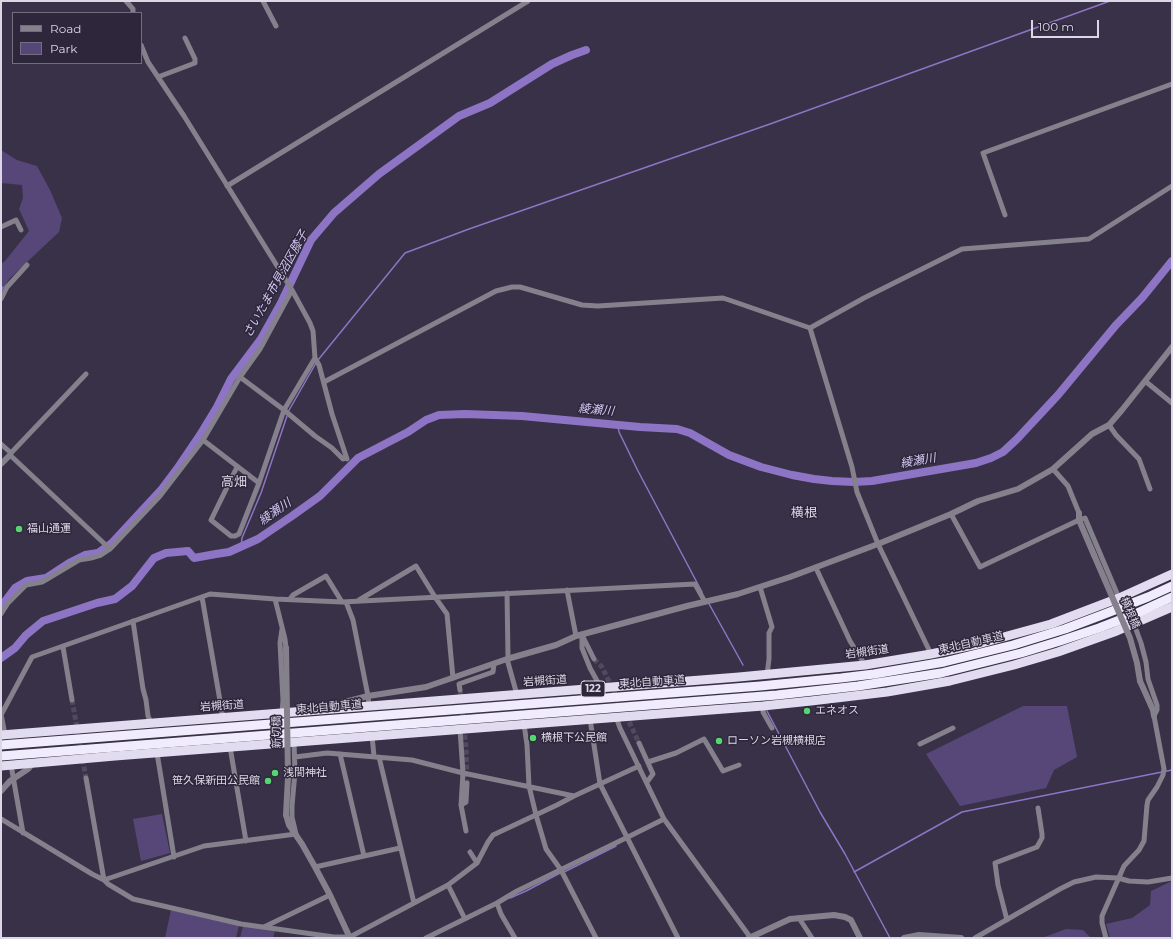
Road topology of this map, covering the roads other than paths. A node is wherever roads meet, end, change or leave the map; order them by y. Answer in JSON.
{"nodes":[{"id":1,"x":126,"y":1,"type":"edge"},
{"id":2,"x":263,"y":1,"type":"edge"},
{"id":3,"x":528,"y":1,"type":"edge"},
{"id":4,"x":133,"y":12,"type":"edge"},
{"id":5,"x":276,"y":26,"type":"dead end"},
{"id":6,"x":185,"y":38,"type":"dead end"},
{"id":7,"x":142,"y":47,"type":"edge"},
{"id":8,"x":158,"y":77,"type":"junction"},
{"id":9,"x":1172,"y":84,"type":"edge"},
{"id":10,"x":227,"y":186,"type":"junction"},
{"id":11,"x":1171,"y":188,"type":"edge"},
{"id":12,"x":1005,"y":215,"type":"dead end"},
{"id":13,"x":1,"y":227,"type":"edge"},
{"id":14,"x":21,"y":230,"type":"dead end"},
{"id":15,"x":27,"y":265,"type":"dead end"},
{"id":16,"x":291,"y":288,"type":"junction"},
{"id":17,"x":1,"y":299,"type":"edge"},
{"id":18,"x":810,"y":328,"type":"junction"},
{"id":19,"x":1172,"y":347,"type":"edge"},
{"id":20,"x":316,"y":360,"type":"junction"},
{"id":21,"x":86,"y":374,"type":"dead end"},
{"id":22,"x":240,"y":377,"type":"junction"},
{"id":23,"x":1145,"y":381,"type":"junction"},
{"id":24,"x":324,"y":382,"type":"junction"},
{"id":25,"x":1172,"y":403,"type":"edge"},
{"id":26,"x":284,"y":410,"type":"junction"},
{"id":27,"x":1109,"y":425,"type":"junction"},
{"id":28,"x":203,"y":440,"type":"junction"},
{"id":29,"x":1,"y":444,"type":"edge"},
{"id":30,"x":10,"y":454,"type":"junction"},
{"id":31,"x":1,"y":464,"type":"edge"},
{"id":32,"x":237,"y":467,"type":"junction"},
{"id":33,"x":1053,"y":469,"type":"junction"},
{"id":34,"x":259,"y":483,"type":"junction"},
{"id":35,"x":1150,"y":489,"type":"dead end"},
{"id":36,"x":951,"y":514,"type":"junction"},
{"id":37,"x":1079,"y":517,"type":"junction"},
{"id":38,"x":878,"y":544,"type":"junction"},
{"id":39,"x":110,"y":549,"type":"junction"},
{"id":40,"x":816,"y":568,"type":"junction"},
{"id":41,"x":1172,"y":574,"type":"edge"},
{"id":42,"x":1172,"y":586,"type":"edge"},
{"id":43,"x":760,"y":587,"type":"junction"},
{"id":44,"x":567,"y":590,"type":"junction"},
{"id":45,"x":507,"y":593,"type":"junction"},
{"id":46,"x":202,"y":597,"type":"junction"},
{"id":47,"x":435,"y":597,"type":"junction"},
{"id":48,"x":1172,"y":597,"type":"edge"},
{"id":49,"x":1119,"y":598,"type":"junction"},
{"id":50,"x":275,"y":599,"type":"junction"},
{"id":51,"x":290,"y":600,"type":"junction"},
{"id":52,"x":358,"y":601,"type":"junction"},
{"id":53,"x":344,"y":602,"type":"junction"},
{"id":54,"x":705,"y":602,"type":"junction"},
{"id":55,"x":1172,"y":607,"type":"edge"},
{"id":56,"x":1,"y":614,"type":"edge"},
{"id":57,"x":133,"y":621,"type":"junction"},
{"id":58,"x":1134,"y":624,"type":"junction"},
{"id":59,"x":282,"y":629,"type":"junction"},
{"id":60,"x":579,"y":635,"type":"junction"},
{"id":61,"x":63,"y":647,"type":"junction"},
{"id":62,"x":286,"y":648,"type":"joint"},
{"id":63,"x":931,"y":654,"type":"junction"},
{"id":64,"x":594,"y":658,"type":"tunnel mouth"},
{"id":65,"x":507,"y":659,"type":"junction"},
{"id":66,"x":494,"y":664,"type":"junction"},
{"id":67,"x":865,"y":665,"type":"junction"},
{"id":68,"x":767,"y":675,"type":"junction"},
{"id":69,"x":453,"y":678,"type":"junction"},
{"id":70,"x":601,"y":688,"type":"junction"},
{"id":71,"x":460,"y":690,"type":"dead end"},
{"id":72,"x":517,"y":695,"type":"junction"},
{"id":73,"x":368,"y":696,"type":"junction"},
{"id":74,"x":72,"y":700,"type":"tunnel mouth"},
{"id":75,"x":369,"y":706,"type":"junction"},
{"id":76,"x":763,"y":706,"type":"junction"},
{"id":77,"x":330,"y":710,"type":"junction"},
{"id":78,"x":282,"y":713,"type":"junction"},
{"id":79,"x":1,"y":714,"type":"edge"},
{"id":80,"x":616,"y":716,"type":"junction"},
{"id":81,"x":1154,"y":716,"type":"junction"},
{"id":82,"x":223,"y":718,"type":"junction"},
{"id":83,"x":590,"y":719,"type":"junction"},
{"id":84,"x":151,"y":723,"type":"junction"},
{"id":85,"x":524,"y":724,"type":"junction"},
{"id":86,"x":772,"y":728,"type":"dead end"},
{"id":87,"x":953,"y":728,"type":"dead end"},
{"id":88,"x":460,"y":729,"type":"junction"},
{"id":89,"x":3,"y":735,"type":"edge"},
{"id":90,"x":372,"y":736,"type":"junction"},
{"id":91,"x":294,"y":742,"type":"junction"},
{"id":92,"x":639,"y":743,"type":"tunnel mouth"},
{"id":93,"x":920,"y":744,"type":"dead end"},
{"id":94,"x":1,"y":746,"type":"edge"},
{"id":95,"x":230,"y":747,"type":"junction"},
{"id":96,"x":157,"y":753,"type":"junction"},
{"id":97,"x":340,"y":754,"type":"junction"},
{"id":98,"x":1,"y":756,"type":"edge"},
{"id":99,"x":295,"y":757,"type":"junction"},
{"id":100,"x":377,"y":757,"type":"junction"},
{"id":101,"x":648,"y":762,"type":"junction"},
{"id":102,"x":33,"y":763,"type":"junction"},
{"id":103,"x":11,"y":765,"type":"junction"},
{"id":104,"x":739,"y":765,"type":"dead end"},
{"id":105,"x":1,"y":766,"type":"edge"},
{"id":106,"x":639,"y":766,"type":"junction"},
{"id":107,"x":463,"y":773,"type":"junction"},
{"id":108,"x":13,"y":778,"type":"junction"},
{"id":109,"x":86,"y":778,"type":"tunnel mouth"},
{"id":110,"x":647,"y":782,"type":"junction"},
{"id":111,"x":467,"y":783,"type":"tunnel mouth"},
{"id":112,"x":600,"y":784,"type":"junction"},
{"id":113,"x":529,"y":786,"type":"junction"},
{"id":114,"x":1,"y":791,"type":"edge"},
{"id":115,"x":574,"y":796,"type":"junction"},
{"id":116,"x":461,"y":804,"type":"junction"},
{"id":117,"x":1038,"y":808,"type":"dead end"},
{"id":118,"x":536,"y":815,"type":"junction"},
{"id":119,"x":664,"y":818,"type":"junction"},
{"id":120,"x":1,"y":819,"type":"edge"},
{"id":121,"x":466,"y":831,"type":"dead end"},
{"id":122,"x":23,"y":833,"type":"junction"},
{"id":123,"x":296,"y":834,"type":"junction"},
{"id":124,"x":628,"y":838,"type":"junction"},
{"id":125,"x":246,"y":841,"type":"junction"},
{"id":126,"x":400,"y":848,"type":"junction"},
{"id":127,"x":470,"y":852,"type":"dead end"},
{"id":128,"x":364,"y":856,"type":"junction"},
{"id":129,"x":174,"y":857,"type":"junction"},
{"id":130,"x":477,"y":863,"type":"junction"},
{"id":131,"x":315,"y":867,"type":"junction"},
{"id":132,"x":561,"y":870,"type":"junction"},
{"id":133,"x":1118,"y":878,"type":"junction"},
{"id":134,"x":1172,"y":878,"type":"edge"},
{"id":135,"x":104,"y":880,"type":"junction"},
{"id":136,"x":448,"y":885,"type":"junction"},
{"id":137,"x":330,"y":895,"type":"junction"},
{"id":138,"x":414,"y":903,"type":"junction"},
{"id":139,"x":497,"y":903,"type":"junction"},
{"id":140,"x":465,"y":918,"type":"junction"},
{"id":141,"x":799,"y":918,"type":"junction"},
{"id":142,"x":1007,"y":920,"type":"junction"},
{"id":143,"x":264,"y":927,"type":"junction"},
{"id":144,"x":430,"y":937,"type":"edge"},
{"id":145,"x":349,"y":938,"type":"edge"},
{"id":146,"x":515,"y":938,"type":"edge"},
{"id":147,"x":596,"y":938,"type":"edge"},
{"id":148,"x":678,"y":938,"type":"edge"},
{"id":149,"x":750,"y":938,"type":"edge"},
{"id":150,"x":812,"y":938,"type":"edge"},
{"id":151,"x":860,"y":938,"type":"edge"},
{"id":152,"x":904,"y":938,"type":"edge"},
{"id":153,"x":961,"y":938,"type":"edge"},
{"id":154,"x":975,"y":938,"type":"edge"},
{"id":155,"x":1106,"y":938,"type":"edge"}],
"edges":[{"from":1,"to":4,"type":"street"},
{"from":2,"to":5,"type":"street"},
{"from":3,"to":10,"type":"street"},
{"from":6,"to":8,"type":"street"},
{"from":7,"to":8,"type":"street"},
{"from":8,"to":10,"type":"street"},
{"from":9,"to":12,"type":"street"},
{"from":10,"to":16,"type":"street"},
{"from":11,"to":18,"type":"street"},
{"from":13,"to":14,"type":"street"},
{"from":15,"to":17,"type":"street"},
{"from":16,"to":20,"type":"street"},
{"from":16,"to":22,"type":"street"},
{"from":18,"to":24,"type":"street"},
{"from":18,"to":38,"type":"street"},
{"from":19,"to":23,"type":"street"},
{"from":20,"to":24,"type":"street"},
{"from":20,"to":26,"type":"street"},
{"from":21,"to":30,"type":"street"},
{"from":22,"to":26,"type":"street"},
{"from":22,"to":28,"type":"street"},
{"from":23,"to":25,"type":"street"},
{"from":23,"to":27,"type":"street"},
{"from":24,"to":26,"type":"street"},
{"from":26,"to":34,"type":"street"},
{"from":27,"to":33,"type":"street"},
{"from":27,"to":35,"type":"street"},
{"from":28,"to":32,"type":"street"},
{"from":28,"to":39,"type":"street"},
{"from":29,"to":30,"type":"street"},
{"from":30,"to":31,"type":"street"},
{"from":30,"to":39,"type":"street"},
{"from":32,"to":34,"type":"street"},
{"from":32,"to":34,"type":"street"},
{"from":33,"to":36,"type":"street"},
{"from":33,"to":37,"type":"street"},
{"from":36,"to":37,"type":"street"},
{"from":36,"to":38,"type":"street"},
{"from":37,"to":49,"type":"street"},
{"from":37,"to":81,"type":"street","name":"横根橋","bridge":true},
{"from":38,"to":40,"type":"street"},
{"from":38,"to":63,"type":"street"},
{"from":39,"to":56,"type":"street"},
{"from":40,"to":43,"type":"street"},
{"from":40,"to":67,"type":"street"},
{"from":41,"to":49,"type":"highway","name":"岩槻街道","number":"122"},
{"from":42,"to":94,"type":"highway","name":"東北自動車道"},
{"from":43,"to":54,"type":"street"},
{"from":43,"to":68,"type":"street"},
{"from":44,"to":45,"type":"street"},
{"from":44,"to":54,"type":"street"},
{"from":44,"to":60,"type":"street"},
{"from":45,"to":47,"type":"street"},
{"from":45,"to":65,"type":"street"},
{"from":46,"to":50,"type":"street"},
{"from":46,"to":57,"type":"street"},
{"from":46,"to":82,"type":"street"},
{"from":47,"to":52,"type":"street"},
{"from":47,"to":52,"type":"street"},
{"from":47,"to":69,"type":"street"},
{"from":48,"to":98,"type":"highway","name":"東北自動車道"},
{"from":49,"to":63,"type":"highway","name":"岩槻街道","number":"122"},
{"from":50,"to":51,"type":"street"},
{"from":50,"to":59,"type":"street"},
{"from":51,"to":53,"type":"street"},
{"from":51,"to":53,"type":"street"},
{"from":52,"to":53,"type":"street"},
{"from":53,"to":73,"type":"street"},
{"from":54,"to":60,"type":"street"},
{"from":55,"to":58,"type":"highway"},
{"from":57,"to":61,"type":"street"},
{"from":57,"to":84,"type":"street"},
{"from":58,"to":76,"type":"highway"},
{"from":58,"to":81,"type":"street"},
{"from":59,"to":62,"type":"street"},
{"from":59,"to":78,"type":"street"},
{"from":60,"to":64,"type":"street"},
{"from":60,"to":65,"type":"street"},
{"from":60,"to":70,"type":"street"},
{"from":61,"to":74,"type":"street"},
{"from":61,"to":79,"type":"street"},
{"from":62,"to":123,"type":"street","name":"新切橋","bridge":true},
{"from":63,"to":67,"type":"highway","name":"岩槻街道","number":"122"},
{"from":65,"to":66,"type":"street"},
{"from":65,"to":72,"type":"street"},
{"from":66,"to":69,"type":"street"},
{"from":66,"to":71,"type":"street"},
{"from":67,"to":68,"type":"highway","name":"岩槻街道","number":"122"},
{"from":68,"to":70,"type":"highway","name":"岩槻街道","number":"122"},
{"from":69,"to":73,"type":"street"},
{"from":70,"to":72,"type":"highway","name":"岩槻街道","number":"122"},
{"from":72,"to":75,"type":"highway","name":"岩槻街道","number":"122"},
{"from":73,"to":75,"type":"street"},
{"from":73,"to":77,"type":"street"},
{"from":75,"to":77,"type":"highway","name":"岩槻街道","number":"122"},
{"from":76,"to":80,"type":"highway"},
{"from":76,"to":86,"type":"street"},
{"from":77,"to":78,"type":"highway","name":"岩槻街道","number":"122"},
{"from":78,"to":82,"type":"highway","name":"岩槻街道","number":"122"},
{"from":79,"to":89,"type":"street"},
{"from":80,"to":83,"type":"highway"},
{"from":80,"to":106,"type":"street"},
{"from":81,"to":133,"type":"street"},
{"from":82,"to":84,"type":"highway","name":"岩槻街道","number":"122"},
{"from":83,"to":85,"type":"highway"},
{"from":83,"to":112,"type":"street"},
{"from":84,"to":89,"type":"highway","name":"岩槻街道","number":"122"},
{"from":85,"to":88,"type":"highway"},
{"from":85,"to":113,"type":"street"},
{"from":87,"to":93,"type":"street"},
{"from":88,"to":90,"type":"highway"},
{"from":88,"to":107,"type":"street"},
{"from":90,"to":91,"type":"highway"},
{"from":90,"to":100,"type":"street"},
{"from":91,"to":95,"type":"highway"},
{"from":91,"to":99,"type":"street"},
{"from":92,"to":101,"type":"street"},
{"from":95,"to":96,"type":"highway"},
{"from":95,"to":125,"type":"street"},
{"from":96,"to":102,"type":"highway"},
{"from":96,"to":129,"type":"street"},
{"from":97,"to":99,"type":"street"},
{"from":97,"to":100,"type":"street"},
{"from":97,"to":128,"type":"street"},
{"from":99,"to":123,"type":"street"},
{"from":100,"to":107,"type":"street"},
{"from":100,"to":126,"type":"street"},
{"from":101,"to":104,"type":"street"},
{"from":101,"to":110,"type":"street"},
{"from":102,"to":103,"type":"highway"},
{"from":102,"to":108,"type":"street"},
{"from":103,"to":105,"type":"highway"},
{"from":103,"to":108,"type":"street"},
{"from":106,"to":110,"type":"street"},
{"from":106,"to":112,"type":"street"},
{"from":107,"to":113,"type":"street"},
{"from":107,"to":116,"type":"street"},
{"from":108,"to":114,"type":"street"},
{"from":108,"to":122,"type":"street"},
{"from":109,"to":135,"type":"street"},
{"from":110,"to":119,"type":"street"},
{"from":111,"to":116,"type":"street"},
{"from":112,"to":115,"type":"street"},
{"from":112,"to":124,"type":"street"},
{"from":113,"to":115,"type":"street"},
{"from":113,"to":118,"type":"street"},
{"from":115,"to":118,"type":"street"},
{"from":116,"to":121,"type":"street"},
{"from":117,"to":142,"type":"street"},
{"from":118,"to":130,"type":"street"},
{"from":118,"to":132,"type":"street"},
{"from":119,"to":124,"type":"street"},
{"from":119,"to":149,"type":"street"},
{"from":120,"to":122,"type":"street"},
{"from":122,"to":135,"type":"street"},
{"from":123,"to":125,"type":"street"},
{"from":123,"to":131,"type":"street"},
{"from":124,"to":132,"type":"street"},
{"from":124,"to":148,"type":"street"},
{"from":125,"to":129,"type":"street"},
{"from":126,"to":128,"type":"street"},
{"from":126,"to":138,"type":"street"},
{"from":127,"to":130,"type":"street"},
{"from":128,"to":131,"type":"street"},
{"from":129,"to":135,"type":"street"},
{"from":130,"to":136,"type":"street"},
{"from":131,"to":137,"type":"street"},
{"from":132,"to":139,"type":"street"},
{"from":132,"to":147,"type":"street"},
{"from":133,"to":134,"type":"street"},
{"from":133,"to":142,"type":"street"},
{"from":133,"to":155,"type":"street"},
{"from":135,"to":143,"type":"street"},
{"from":136,"to":138,"type":"street"},
{"from":136,"to":140,"type":"street"},
{"from":137,"to":143,"type":"street"},
{"from":137,"to":145,"type":"street"},
{"from":138,"to":145,"type":"street"},
{"from":139,"to":140,"type":"street"},
{"from":139,"to":146,"type":"street"},
{"from":140,"to":144,"type":"street"},
{"from":141,"to":149,"type":"street"},
{"from":141,"to":150,"type":"street"},
{"from":141,"to":151,"type":"street"},
{"from":142,"to":154,"type":"street"},
{"from":143,"to":145,"type":"street"},
{"from":152,"to":153,"type":"street"}]}
